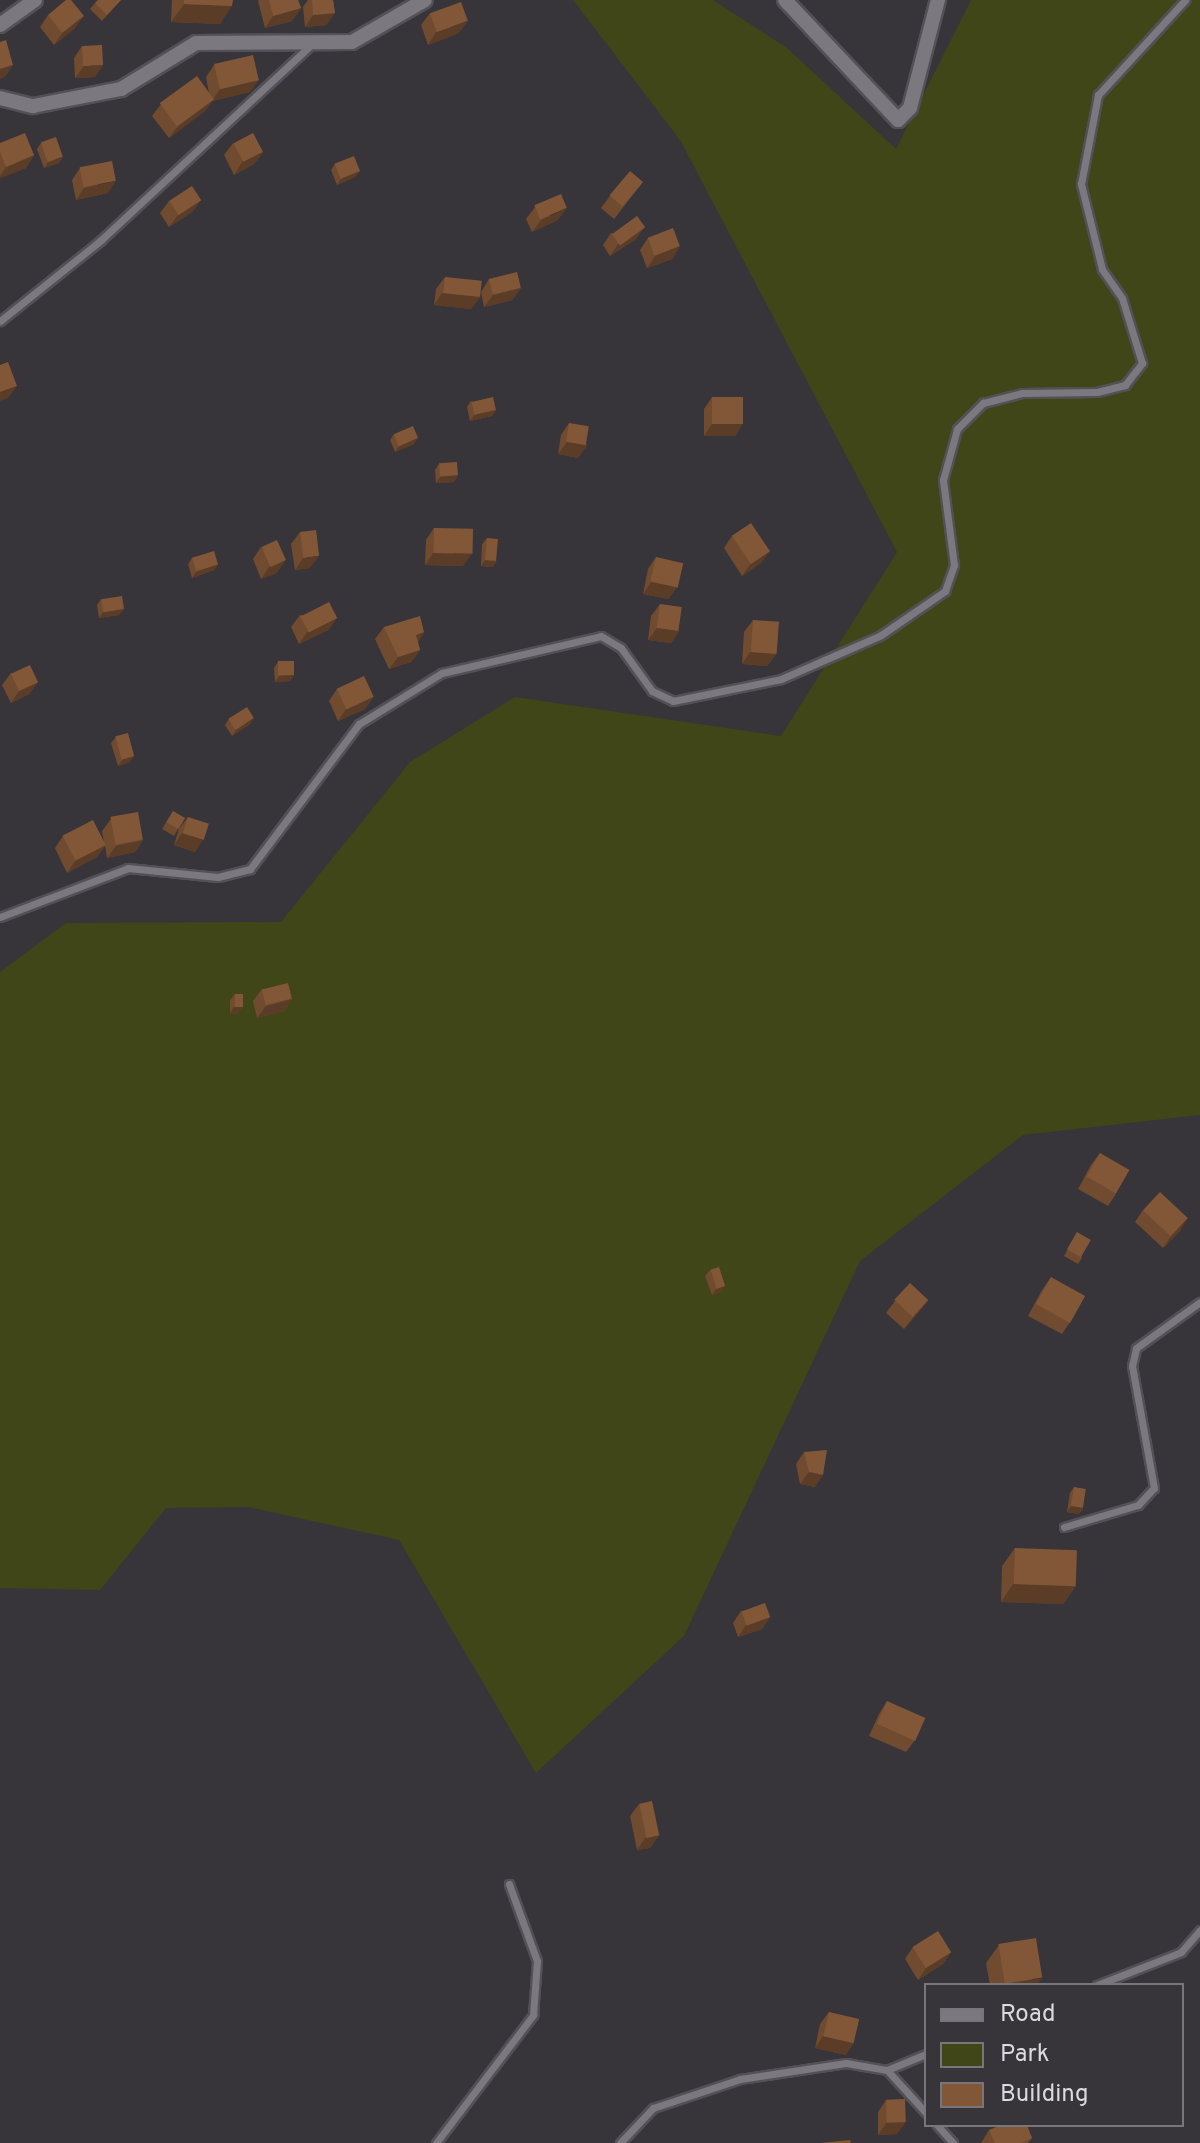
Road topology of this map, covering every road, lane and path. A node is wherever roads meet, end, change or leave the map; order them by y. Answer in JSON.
{"nodes":[{"id":1,"x":35,"y":0,"type":"edge"},
{"id":2,"x":425,"y":0,"type":"edge"},
{"id":3,"x":785,"y":0,"type":"edge"},
{"id":4,"x":938,"y":0,"type":"edge"},
{"id":5,"x":1185,"y":0,"type":"edge"},
{"id":6,"x":0,"y":25,"type":"edge"},
{"id":7,"x":314,"y":41,"type":"junction"},
{"id":8,"x":0,"y":98,"type":"edge"},
{"id":9,"x":0,"y":321,"type":"edge"},
{"id":10,"x":0,"y":917,"type":"edge"},
{"id":11,"x":1200,"y":1302,"type":"edge"},
{"id":12,"x":1064,"y":1527,"type":"dead end"},
{"id":13,"x":509,"y":1884,"type":"dead end"},
{"id":14,"x":1200,"y":1930,"type":"edge"},
{"id":15,"x":1102,"y":1983,"type":"edge"},
{"id":16,"x":924,"y":2055,"type":"edge"},
{"id":17,"x":887,"y":2070,"type":"junction"},
{"id":18,"x":924,"y":2111,"type":"edge"},
{"id":19,"x":939,"y":2127,"type":"edge"},
{"id":20,"x":436,"y":2143,"type":"edge"},
{"id":21,"x":620,"y":2143,"type":"edge"},
{"id":22,"x":953,"y":2143,"type":"edge"}],
"edges":[{"from":1,"to":6,"type":"street"},
{"from":2,"to":7,"type":"street"},
{"from":3,"to":4,"type":"street"},
{"from":5,"to":10,"type":"lane"},
{"from":7,"to":8,"type":"street"},
{"from":7,"to":9,"type":"lane"},
{"from":11,"to":12,"type":"lane"},
{"from":13,"to":20,"type":"lane"},
{"from":14,"to":15,"type":"lane"},
{"from":16,"to":17,"type":"lane"},
{"from":17,"to":18,"type":"lane"},
{"from":17,"to":21,"type":"lane"},
{"from":19,"to":22,"type":"lane"}]}
